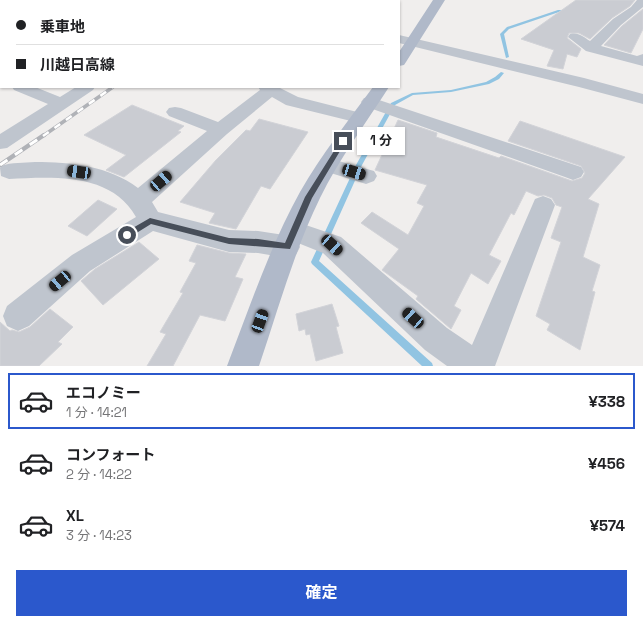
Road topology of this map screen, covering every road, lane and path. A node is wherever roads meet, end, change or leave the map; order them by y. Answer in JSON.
{"nodes":[{"id":1,"x":439,"y":0,"type":"edge"},
{"id":2,"x":643,"y":0,"type":"edge"},
{"id":3,"x":575,"y":37,"type":"dead end"},
{"id":4,"x":406,"y":41,"type":"edge"},
{"id":5,"x":643,"y":58,"type":"edge"},
{"id":6,"x":400,"y":59,"type":"edge"},
{"id":7,"x":592,"y":63,"type":"junction"},
{"id":8,"x":23,"y":88,"type":"edge"},
{"id":9,"x":85,"y":88,"type":"edge"},
{"id":10,"x":269,"y":88,"type":"edge"},
{"id":11,"x":643,"y":99,"type":"edge"},
{"id":12,"x":61,"y":103,"type":"junction"},
{"id":13,"x":372,"y":103,"type":"edge"},
{"id":14,"x":175,"y":112,"type":"dead end"},
{"id":15,"x":220,"y":130,"type":"junction"},
{"id":16,"x":0,"y":143,"type":"edge"},
{"id":17,"x":334,"y":167,"type":"junction"},
{"id":18,"x":9,"y":171,"type":"dead end"},
{"id":19,"x":573,"y":172,"type":"dead end"},
{"id":20,"x":366,"y":176,"type":"dead end"},
{"id":21,"x":543,"y":206,"type":"dead end"},
{"id":22,"x":144,"y":211,"type":"junction"},
{"id":23,"x":306,"y":240,"type":"junction"},
{"id":24,"x":18,"y":316,"type":"dead end"},
{"id":25,"x":243,"y":366,"type":"edge"},
{"id":26,"x":474,"y":366,"type":"edge"},
{"id":27,"x":479,"y":366,"type":"edge"}],
"edges":[{"from":1,"to":4,"type":"main road"},
{"from":2,"to":7,"type":"street"},
{"from":3,"to":7,"type":"street"},
{"from":4,"to":6,"type":"main road"},
{"from":4,"to":7,"type":"street"},
{"from":5,"to":7,"type":"street"},
{"from":7,"to":11,"type":"street"},
{"from":8,"to":12,"type":"street"},
{"from":9,"to":12,"type":"street"},
{"from":10,"to":13,"type":"street"},
{"from":10,"to":15,"type":"street"},
{"from":12,"to":16,"type":"street"},
{"from":13,"to":17,"type":"main road"},
{"from":13,"to":19,"type":"street"},
{"from":14,"to":15,"type":"street"},
{"from":15,"to":22,"type":"street"},
{"from":17,"to":20,"type":"street"},
{"from":17,"to":23,"type":"main road"},
{"from":18,"to":22,"type":"street"},
{"from":21,"to":27,"type":"street"},
{"from":22,"to":23,"type":"street"},
{"from":22,"to":24,"type":"street"},
{"from":23,"to":25,"type":"main road"},
{"from":23,"to":26,"type":"street"}]}
